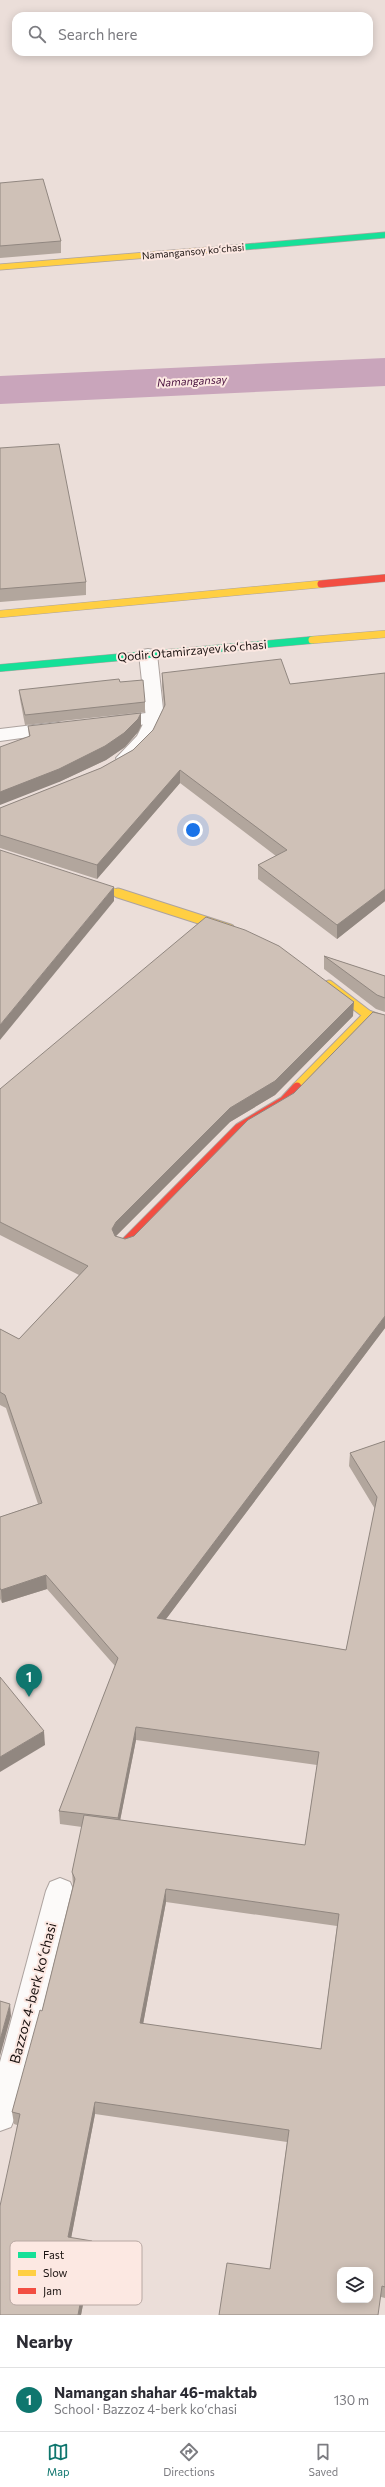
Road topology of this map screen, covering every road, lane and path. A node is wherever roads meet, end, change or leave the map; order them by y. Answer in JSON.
{"nodes":[{"id":1,"x":385,"y":235,"type":"edge"},
{"id":2,"x":0,"y":266,"type":"edge"},
{"id":3,"x":385,"y":578,"type":"edge"},
{"id":4,"x":0,"y":614,"type":"edge"},
{"id":5,"x":385,"y":634,"type":"edge"},
{"id":6,"x":148,"y":654,"type":"junction"},
{"id":7,"x":0,"y":668,"type":"edge"},
{"id":8,"x":155,"y":718,"type":"junction"},
{"id":9,"x":0,"y":735,"type":"edge"},
{"id":10,"x":112,"y":766,"type":"edge"},
{"id":11,"x":75,"y":879,"type":"edge"},
{"id":12,"x":239,"y":932,"type":"edge"},
{"id":13,"x":324,"y":981,"type":"edge"},
{"id":14,"x":368,"y":1015,"type":"junction"},
{"id":15,"x":385,"y":1021,"type":"edge"},
{"id":16,"x":125,"y":1243,"type":"edge"},
{"id":17,"x":60,"y":1891,"type":"dead end"},
{"id":18,"x":0,"y":2117,"type":"edge"}],
"edges":[{"from":1,"to":2,"type":"street","name":"Namangansoy koʻchasi"},
{"from":3,"to":4,"type":"street"},
{"from":5,"to":6,"type":"street","name":"Qodir Otamirzayev koʻchasi"},
{"from":6,"to":7,"type":"street","name":"Qodir Otamirzayev koʻchasi"},
{"from":6,"to":8,"type":"street"},
{"from":8,"to":9,"type":"street"},
{"from":8,"to":10,"type":"street"},
{"from":11,"to":12,"type":"street"},
{"from":13,"to":14,"type":"street"},
{"from":14,"to":15,"type":"street"},
{"from":14,"to":16,"type":"street"},
{"from":17,"to":18,"type":"street","name":"Bazzoz 4-berk koʻchasi"}]}
